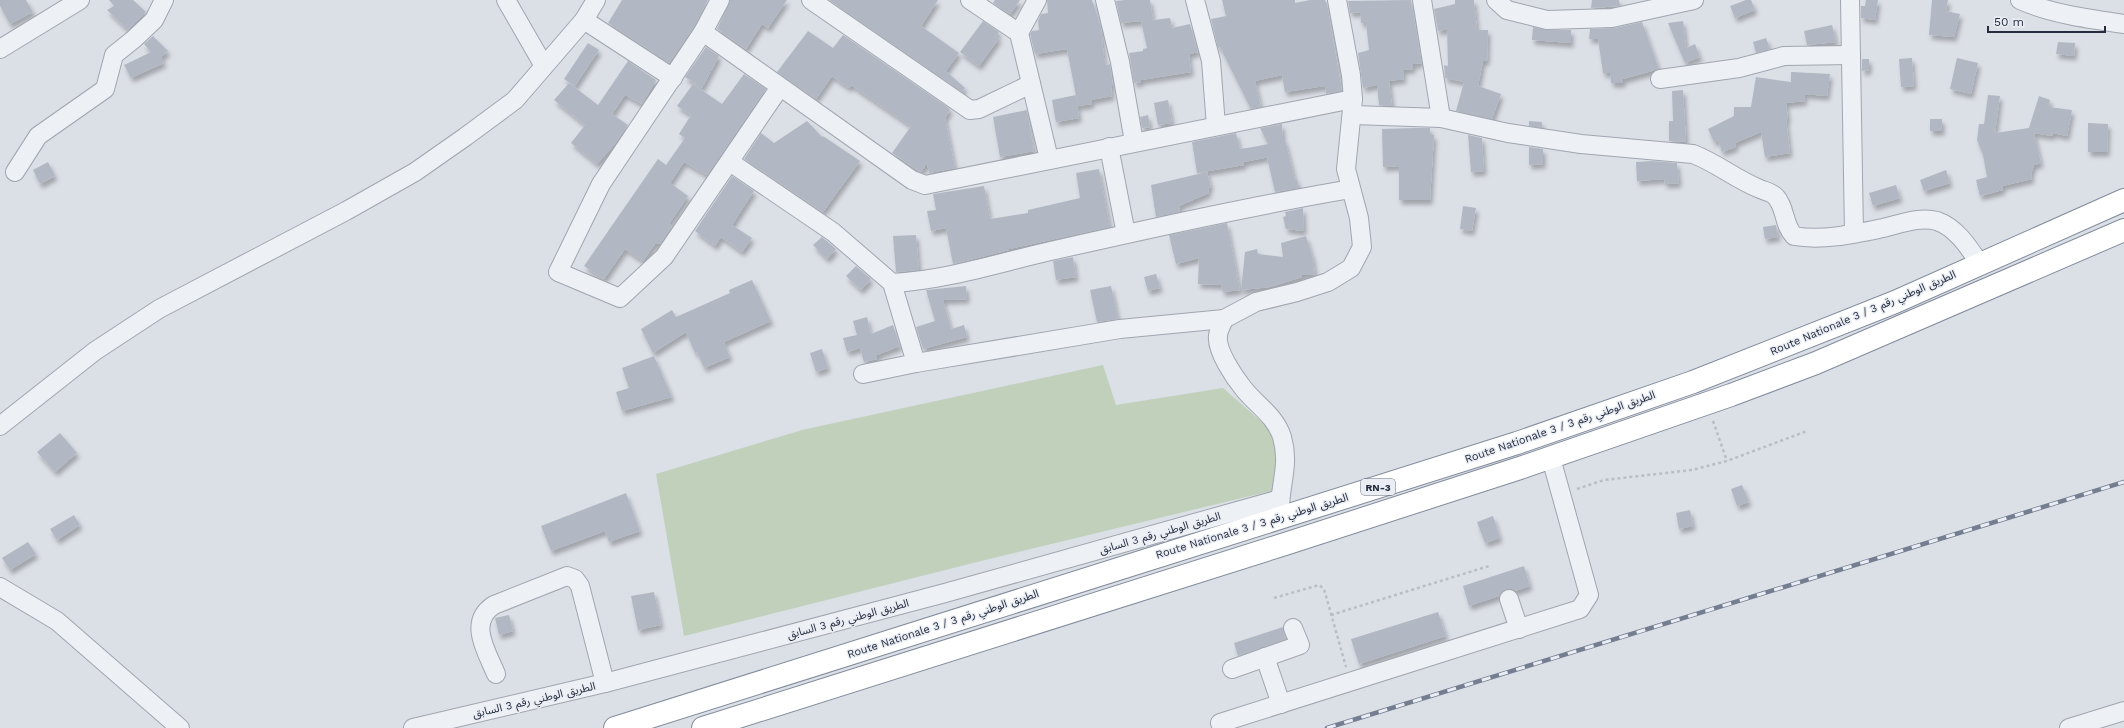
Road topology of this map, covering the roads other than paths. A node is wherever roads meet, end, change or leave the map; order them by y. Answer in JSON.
{"nodes":[{"id":1,"x":80,"y":0,"type":"edge"},
{"id":2,"x":164,"y":0,"type":"edge"},
{"id":3,"x":506,"y":0,"type":"edge"},
{"id":4,"x":596,"y":0,"type":"edge"},
{"id":5,"x":720,"y":0,"type":"edge"},
{"id":6,"x":811,"y":0,"type":"edge"},
{"id":7,"x":970,"y":0,"type":"edge"},
{"id":8,"x":1037,"y":0,"type":"edge"},
{"id":9,"x":1105,"y":0,"type":"edge"},
{"id":10,"x":1195,"y":0,"type":"edge"},
{"id":11,"x":1337,"y":0,"type":"edge"},
{"id":12,"x":1422,"y":0,"type":"edge"},
{"id":13,"x":1496,"y":0,"type":"edge"},
{"id":14,"x":1694,"y":0,"type":"edge"},
{"id":15,"x":1850,"y":0,"type":"edge"},
{"id":16,"x":2020,"y":0,"type":"edge"},
{"id":17,"x":584,"y":20,"type":"junction"},
{"id":18,"x":2124,"y":24,"type":"edge"},
{"id":19,"x":703,"y":32,"type":"junction"},
{"id":20,"x":1019,"y":33,"type":"junction"},
{"id":21,"x":0,"y":49,"type":"edge"},
{"id":22,"x":1851,"y":54,"type":"junction"},
{"id":23,"x":544,"y":66,"type":"junction"},
{"id":24,"x":673,"y":78,"type":"junction"},
{"id":25,"x":1660,"y":79,"type":"dead end"},
{"id":26,"x":1031,"y":84,"type":"junction"},
{"id":27,"x":780,"y":87,"type":"junction"},
{"id":28,"x":1353,"y":107,"type":"junction"},
{"id":29,"x":1441,"y":118,"type":"junction"},
{"id":30,"x":1216,"y":126,"type":"junction"},
{"id":31,"x":1134,"y":142,"type":"junction"},
{"id":32,"x":1109,"y":147,"type":"junction"},
{"id":33,"x":1048,"y":159,"type":"junction"},
{"id":34,"x":730,"y":162,"type":"junction"},
{"id":35,"x":15,"y":172,"type":"dead end"},
{"id":36,"x":1351,"y":189,"type":"junction"},
{"id":37,"x":2124,"y":200,"type":"edge"},
{"id":38,"x":2124,"y":230,"type":"edge"},
{"id":39,"x":1854,"y":233,"type":"junction"},
{"id":40,"x":1126,"y":234,"type":"junction"},
{"id":41,"x":1980,"y":264,"type":"junction"},
{"id":42,"x":892,"y":282,"type":"junction"},
{"id":43,"x":1224,"y":319,"type":"junction"},
{"id":44,"x":916,"y":363,"type":"junction"},
{"id":45,"x":863,"y":374,"type":"dead end"},
{"id":46,"x":0,"y":426,"type":"edge"},
{"id":47,"x":1551,"y":458,"type":"junction"},
{"id":48,"x":1280,"y":508,"type":"junction"},
{"id":49,"x":1190,"y":546,"type":"junction"},
{"id":50,"x":1197,"y":572,"type":"junction"},
{"id":51,"x":0,"y":587,"type":"edge"},
{"id":52,"x":1509,"y":599,"type":"dead end"},
{"id":53,"x":1293,"y":628,"type":"dead end"},
{"id":54,"x":1520,"y":629,"type":"junction"},
{"id":55,"x":1266,"y":657,"type":"junction"},
{"id":56,"x":1232,"y":668,"type":"dead end"},
{"id":57,"x":496,"y":674,"type":"dead end"},
{"id":58,"x":605,"y":683,"type":"junction"},
{"id":59,"x":1281,"y":704,"type":"junction"},
{"id":60,"x":2124,"y":711,"type":"edge"},
{"id":61,"x":1220,"y":723,"type":"dead end"},
{"id":62,"x":180,"y":728,"type":"edge"},
{"id":63,"x":413,"y":728,"type":"edge"},
{"id":64,"x":614,"y":728,"type":"edge"},
{"id":65,"x":703,"y":728,"type":"edge"},
{"id":66,"x":2069,"y":728,"type":"edge"}],
"edges":[{"from":1,"to":21,"type":"street"},
{"from":2,"to":35,"type":"street"},
{"from":3,"to":23,"type":"street"},
{"from":4,"to":17,"type":"street"},
{"from":5,"to":19,"type":"street"},
{"from":6,"to":26,"type":"street"},
{"from":7,"to":20,"type":"street"},
{"from":8,"to":20,"type":"street"},
{"from":9,"to":31,"type":"street"},
{"from":10,"to":30,"type":"street"},
{"from":11,"to":28,"type":"street"},
{"from":12,"to":29,"type":"street"},
{"from":13,"to":14,"type":"street"},
{"from":15,"to":22,"type":"street"},
{"from":16,"to":18,"type":"street"},
{"from":17,"to":23,"type":"street"},
{"from":17,"to":24,"type":"street"},
{"from":19,"to":24,"type":"street"},
{"from":19,"to":27,"type":"street"},
{"from":20,"to":26,"type":"street"},
{"from":22,"to":25,"type":"street"},
{"from":22,"to":39,"type":"street"},
{"from":23,"to":46,"type":"street"},
{"from":24,"to":34,"type":"street"},
{"from":26,"to":33,"type":"street"},
{"from":27,"to":33,"type":"street"},
{"from":27,"to":34,"type":"street"},
{"from":28,"to":29,"type":"street"},
{"from":28,"to":30,"type":"street"},
{"from":28,"to":36,"type":"street"},
{"from":29,"to":39,"type":"street"},
{"from":30,"to":31,"type":"street"},
{"from":31,"to":32,"type":"street"},
{"from":32,"to":33,"type":"street"},
{"from":32,"to":40,"type":"street"},
{"from":34,"to":42,"type":"street"},
{"from":36,"to":40,"type":"street"},
{"from":36,"to":43,"type":"street"},
{"from":37,"to":41,"type":"highway","name":"Route Nationale 3 / الطريق الوطني رقم 3","number":"RN-3"},
{"from":38,"to":47,"type":"highway","number":"RN-3"},
{"from":39,"to":41,"type":"street"},
{"from":40,"to":42,"type":"street"},
{"from":41,"to":48,"type":"highway","name":"Route Nationale 3 / الطريق الوطني رقم 3","number":"RN-3"},
{"from":42,"to":44,"type":"street"},
{"from":43,"to":44,"type":"street"},
{"from":43,"to":48,"type":"street"},
{"from":44,"to":45,"type":"street"},
{"from":47,"to":50,"type":"highway","number":"RN-3"},
{"from":47,"to":54,"type":"street"},
{"from":48,"to":49,"type":"highway","name":"Route Nationale 3 / الطريق الوطني رقم 3","number":"RN-3"},
{"from":48,"to":58,"type":"street","name":"الطريق الوطني رقم 3 السابق"},
{"from":49,"to":50,"type":"highway"},
{"from":49,"to":64,"type":"highway","name":"Route Nationale 3 / الطريق الوطني رقم 3","number":"RN-3"},
{"from":50,"to":65,"type":"highway","number":"RN-3"},
{"from":51,"to":62,"type":"street"},
{"from":52,"to":54,"type":"street"},
{"from":53,"to":55,"type":"street"},
{"from":54,"to":59,"type":"street"},
{"from":55,"to":56,"type":"street"},
{"from":55,"to":59,"type":"street"},
{"from":57,"to":58,"type":"street"},
{"from":58,"to":63,"type":"street","name":"الطريق الوطني رقم 3 السابق"},
{"from":59,"to":61,"type":"street"},
{"from":60,"to":66,"type":"street"}]}
